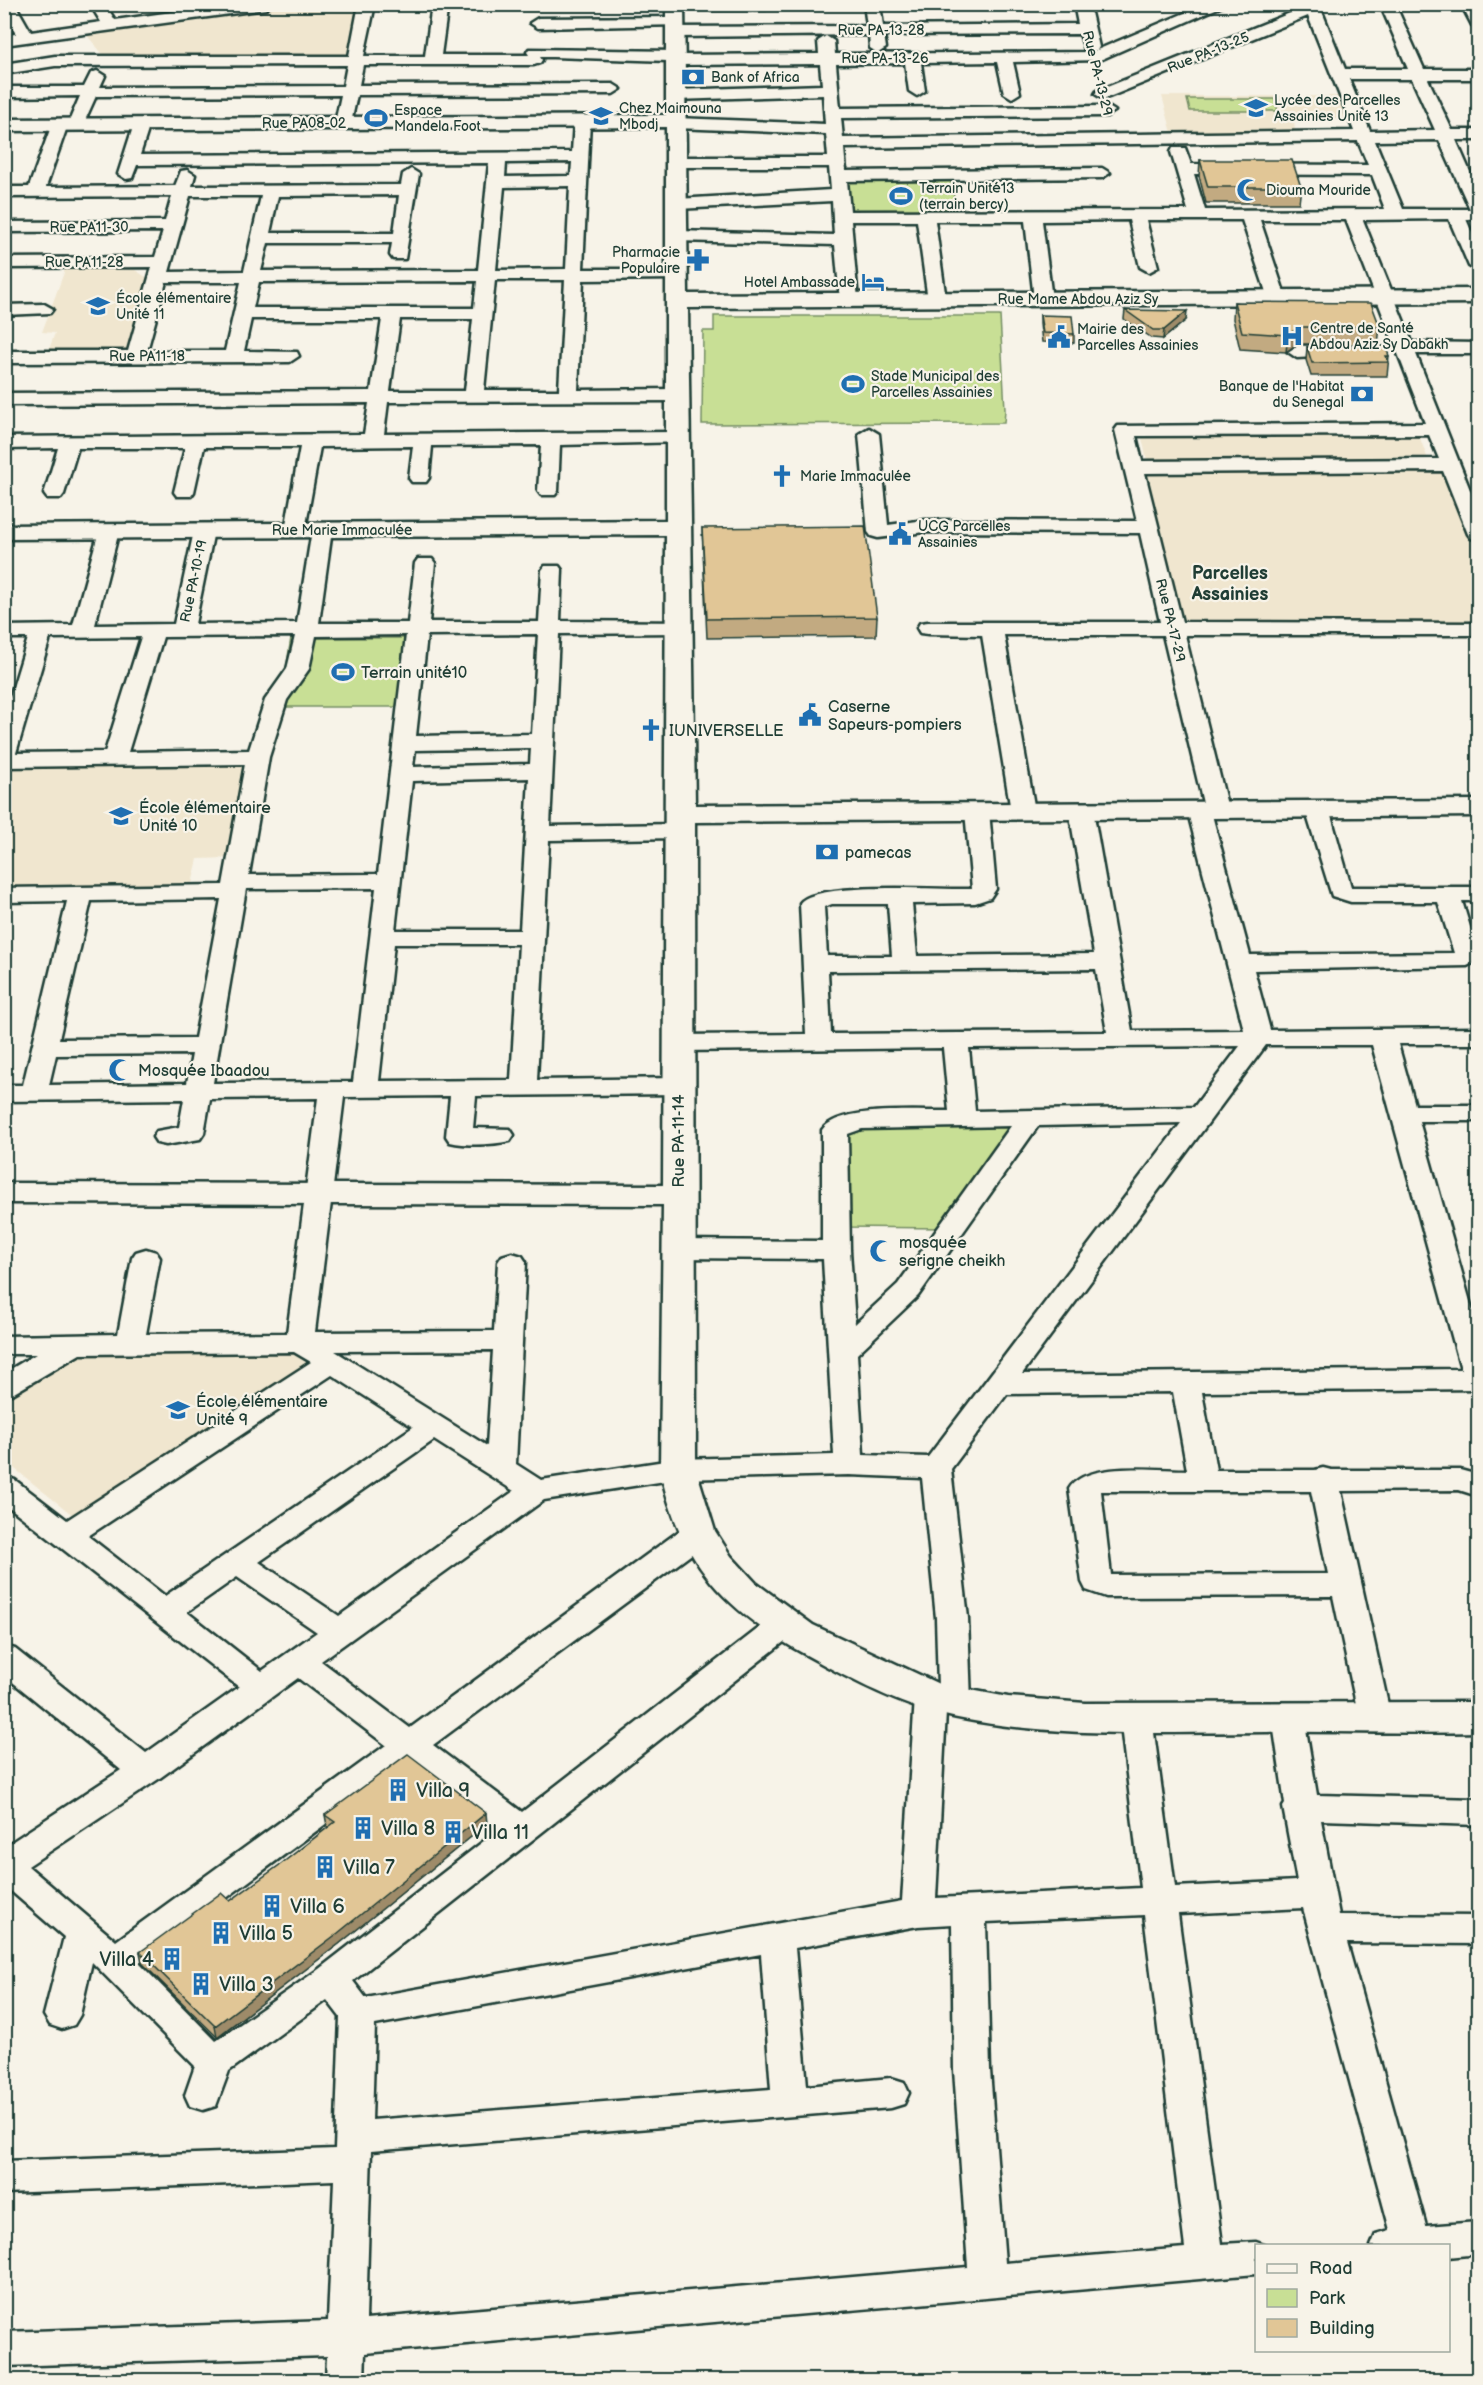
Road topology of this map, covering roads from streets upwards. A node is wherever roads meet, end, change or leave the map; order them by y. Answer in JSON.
{"nodes":[{"id":1,"x":7,"y":4,"type":"edge"},
{"id":2,"x":97,"y":4,"type":"edge"},
{"id":3,"x":266,"y":4,"type":"edge"},
{"id":4,"x":396,"y":4,"type":"edge"},
{"id":5,"x":441,"y":4,"type":"edge"},
{"id":6,"x":540,"y":4,"type":"edge"},
{"id":7,"x":766,"y":4,"type":"edge"},
{"id":8,"x":872,"y":4,"type":"edge"},
{"id":9,"x":1081,"y":4,"type":"edge"},
{"id":10,"x":1220,"y":4,"type":"edge"},
{"id":11,"x":1387,"y":4,"type":"edge"},
{"id":12,"x":1468,"y":4,"type":"edge"},
{"id":13,"x":367,"y":5,"type":"edge"},
{"id":14,"x":1283,"y":8,"type":"dead end"},
{"id":15,"x":196,"y":9,"type":"edge"},
{"id":16,"x":1309,"y":9,"type":"edge"},
{"id":17,"x":675,"y":16,"type":"edge"},
{"id":18,"x":538,"y":23,"type":"junction"},
{"id":19,"x":1479,"y":24,"type":"edge"},
{"id":20,"x":111,"y":25,"type":"junction"},
{"id":21,"x":1087,"y":29,"type":"junction"},
{"id":22,"x":77,"y":30,"type":"junction"},
{"id":23,"x":825,"y":31,"type":"junction"},
{"id":24,"x":876,"y":31,"type":"junction"},
{"id":25,"x":26,"y":37,"type":"junction"},
{"id":26,"x":4,"y":39,"type":"edge"},
{"id":27,"x":535,"y":56,"type":"junction"},
{"id":28,"x":1094,"y":57,"type":"junction"},
{"id":29,"x":676,"y":58,"type":"junction"},
{"id":30,"x":880,"y":58,"type":"junction"},
{"id":31,"x":912,"y":58,"type":"junction"},
{"id":32,"x":1004,"y":58,"type":"junction"},
{"id":33,"x":828,"y":59,"type":"junction"},
{"id":34,"x":356,"y":61,"type":"junction"},
{"id":35,"x":432,"y":61,"type":"junction"},
{"id":36,"x":103,"y":62,"type":"junction"},
{"id":37,"x":4,"y":69,"type":"edge"},
{"id":38,"x":1339,"y":74,"type":"junction"},
{"id":39,"x":1418,"y":74,"type":"junction"},
{"id":40,"x":1479,"y":74,"type":"edge"},
{"id":41,"x":613,"y":88,"type":"dead end"},
{"id":42,"x":531,"y":89,"type":"junction"},
{"id":43,"x":350,"y":90,"type":"junction"},
{"id":44,"x":830,"y":90,"type":"junction"},
{"id":45,"x":917,"y":91,"type":"dead end"},
{"id":46,"x":4,"y":92,"type":"edge"},
{"id":47,"x":90,"y":92,"type":"junction"},
{"id":48,"x":1012,"y":93,"type":"dead end"},
{"id":49,"x":1103,"y":94,"type":"junction"},
{"id":50,"x":676,"y":95,"type":"junction"},
{"id":51,"x":1107,"y":111,"type":"junction"},
{"id":52,"x":528,"y":122,"type":"junction"},
{"id":53,"x":582,"y":122,"type":"junction"},
{"id":54,"x":676,"y":122,"type":"junction"},
{"id":55,"x":347,"y":123,"type":"junction"},
{"id":56,"x":68,"y":124,"type":"junction"},
{"id":57,"x":141,"y":124,"type":"junction"},
{"id":58,"x":4,"y":125,"type":"edge"},
{"id":59,"x":834,"y":129,"type":"junction"},
{"id":60,"x":1446,"y":135,"type":"junction"},
{"id":61,"x":1479,"y":135,"type":"edge"},
{"id":62,"x":1364,"y":136,"type":"junction"},
{"id":63,"x":1175,"y":137,"type":"junction"},
{"id":64,"x":1114,"y":139,"type":"junction"},
{"id":65,"x":580,"y":157,"type":"junction"},
{"id":66,"x":343,"y":158,"type":"junction"},
{"id":67,"x":414,"y":158,"type":"junction"},
{"id":68,"x":498,"y":158,"type":"junction"},
{"id":69,"x":192,"y":159,"type":"junction"},
{"id":70,"x":130,"y":160,"type":"junction"},
{"id":71,"x":676,"y":162,"type":"junction"},
{"id":72,"x":837,"y":169,"type":"junction"},
{"id":73,"x":1185,"y":169,"type":"junction"},
{"id":74,"x":1378,"y":170,"type":"junction"},
{"id":75,"x":1102,"y":173,"type":"junction"},
{"id":76,"x":1042,"y":174,"type":"junction"},
{"id":77,"x":954,"y":175,"type":"junction"},
{"id":78,"x":579,"y":181,"type":"junction"},
{"id":79,"x":495,"y":182,"type":"junction"},
{"id":80,"x":409,"y":190,"type":"junction"},
{"id":81,"x":183,"y":191,"type":"junction"},
{"id":82,"x":271,"y":191,"type":"junction"},
{"id":83,"x":4,"y":192,"type":"edge"},
{"id":84,"x":36,"y":192,"type":"junction"},
{"id":85,"x":120,"y":192,"type":"junction"},
{"id":86,"x":1107,"y":194,"type":"dead end"},
{"id":87,"x":840,"y":195,"type":"junction"},
{"id":88,"x":1047,"y":195,"type":"dead end"},
{"id":89,"x":677,"y":204,"type":"junction"},
{"id":90,"x":1479,"y":208,"type":"edge"},
{"id":91,"x":1479,"y":213,"type":"edge"},
{"id":92,"x":1198,"y":214,"type":"junction"},
{"id":93,"x":1249,"y":214,"type":"junction"},
{"id":94,"x":1352,"y":214,"type":"junction"},
{"id":95,"x":1396,"y":214,"type":"junction"},
{"id":96,"x":1455,"y":214,"type":"junction"},
{"id":97,"x":925,"y":215,"type":"junction"},
{"id":98,"x":960,"y":215,"type":"junction"},
{"id":99,"x":1033,"y":215,"type":"junction"},
{"id":100,"x":1136,"y":215,"type":"junction"},
{"id":101,"x":841,"y":216,"type":"junction"},
{"id":102,"x":173,"y":226,"type":"junction"},
{"id":103,"x":4,"y":227,"type":"edge"},
{"id":104,"x":677,"y":236,"type":"junction"},
{"id":105,"x":260,"y":238,"type":"junction"},
{"id":106,"x":402,"y":238,"type":"junction"},
{"id":107,"x":844,"y":240,"type":"junction"},
{"id":108,"x":1476,"y":255,"type":"edge"},
{"id":109,"x":4,"y":263,"type":"edge"},
{"id":110,"x":1149,"y":267,"type":"dead end"},
{"id":111,"x":161,"y":269,"type":"junction"},
{"id":112,"x":574,"y":274,"type":"junction"},
{"id":113,"x":677,"y":274,"type":"junction"},
{"id":114,"x":396,"y":275,"type":"junction"},
{"id":115,"x":486,"y":275,"type":"junction"},
{"id":116,"x":251,"y":276,"type":"junction"},
{"id":117,"x":1479,"y":296,"type":"edge"},
{"id":118,"x":1385,"y":297,"type":"junction"},
{"id":119,"x":1277,"y":298,"type":"junction"},
{"id":120,"x":1043,"y":299,"type":"junction"},
{"id":121,"x":849,"y":300,"type":"junction"},
{"id":122,"x":937,"y":300,"type":"junction"},
{"id":123,"x":677,"y":301,"type":"junction"},
{"id":124,"x":44,"y":309,"type":"dead end"},
{"id":125,"x":4,"y":310,"type":"edge"},
{"id":126,"x":392,"y":313,"type":"junction"},
{"id":127,"x":482,"y":313,"type":"junction"},
{"id":128,"x":243,"y":314,"type":"junction"},
{"id":129,"x":298,"y":314,"type":"junction"},
{"id":130,"x":1479,"y":348,"type":"edge"},
{"id":131,"x":1406,"y":350,"type":"junction"},
{"id":132,"x":1363,"y":351,"type":"edge"},
{"id":133,"x":1384,"y":351,"type":"edge"},
{"id":134,"x":1297,"y":352,"type":"edge"},
{"id":135,"x":233,"y":356,"type":"junction"},
{"id":136,"x":290,"y":356,"type":"junction"},
{"id":137,"x":4,"y":357,"type":"edge"},
{"id":138,"x":136,"y":357,"type":"junction"},
{"id":139,"x":678,"y":395,"type":"junction"},
{"id":140,"x":474,"y":396,"type":"junction"},
{"id":141,"x":568,"y":396,"type":"junction"},
{"id":142,"x":379,"y":397,"type":"junction"},
{"id":143,"x":155,"y":398,"type":"junction"},
{"id":144,"x":198,"y":398,"type":"junction"},
{"id":145,"x":282,"y":398,"type":"junction"},
{"id":146,"x":4,"y":399,"type":"edge"},
{"id":147,"x":1437,"y":429,"type":"junction"},
{"id":148,"x":869,"y":434,"type":"dead end"},
{"id":149,"x":678,"y":438,"type":"junction"},
{"id":150,"x":551,"y":439,"type":"junction"},
{"id":151,"x":311,"y":440,"type":"junction"},
{"id":152,"x":373,"y":440,"type":"junction"},
{"id":153,"x":423,"y":440,"type":"junction"},
{"id":154,"x":190,"y":441,"type":"junction"},
{"id":155,"x":4,"y":442,"type":"edge"},
{"id":156,"x":70,"y":442,"type":"junction"},
{"id":157,"x":139,"y":442,"type":"junction"},
{"id":158,"x":1451,"y":465,"type":"junction"},
{"id":159,"x":1134,"y":467,"type":"junction"},
{"id":160,"x":419,"y":478,"type":"dead end"},
{"id":161,"x":548,"y":491,"type":"dead end"},
{"id":162,"x":184,"y":492,"type":"dead end"},
{"id":163,"x":54,"y":494,"type":"dead end"},
{"id":164,"x":1475,"y":513,"type":"edge"},
{"id":165,"x":679,"y":527,"type":"junction"},
{"id":166,"x":1148,"y":527,"type":"junction"},
{"id":167,"x":295,"y":530,"type":"junction"},
{"id":168,"x":322,"y":530,"type":"junction"},
{"id":169,"x":109,"y":531,"type":"junction"},
{"id":170,"x":204,"y":531,"type":"junction"},
{"id":171,"x":4,"y":532,"type":"edge"},
{"id":172,"x":1479,"y":534,"type":"edge"},
{"id":173,"x":425,"y":563,"type":"dead end"},
{"id":174,"x":552,"y":570,"type":"dead end"},
{"id":175,"x":680,"y":627,"type":"junction"},
{"id":176,"x":549,"y":628,"type":"junction"},
{"id":177,"x":928,"y":628,"type":"dead end"},
{"id":178,"x":993,"y":628,"type":"junction"},
{"id":179,"x":1173,"y":628,"type":"junction"},
{"id":180,"x":417,"y":629,"type":"junction"},
{"id":181,"x":1479,"y":629,"type":"edge"},
{"id":182,"x":307,"y":630,"type":"junction"},
{"id":183,"x":154,"y":631,"type":"junction"},
{"id":184,"x":183,"y":631,"type":"junction"},
{"id":185,"x":4,"y":632,"type":"edge"},
{"id":186,"x":41,"y":632,"type":"junction"},
{"id":187,"x":82,"y":632,"type":"junction"},
{"id":188,"x":15,"y":681,"type":"edge"},
{"id":189,"x":543,"y":741,"type":"junction"},
{"id":190,"x":404,"y":743,"type":"junction"},
{"id":191,"x":6,"y":748,"type":"edge"},
{"id":192,"x":258,"y":758,"type":"junction"},
{"id":193,"x":114,"y":759,"type":"junction"},
{"id":194,"x":541,"y":771,"type":"junction"},
{"id":195,"x":401,"y":774,"type":"junction"},
{"id":196,"x":1479,"y":808,"type":"edge"},
{"id":197,"x":1208,"y":809,"type":"junction"},
{"id":198,"x":1317,"y":809,"type":"junction"},
{"id":199,"x":1081,"y":810,"type":"junction"},
{"id":200,"x":1023,"y":811,"type":"junction"},
{"id":201,"x":977,"y":812,"type":"junction"},
{"id":202,"x":680,"y":822,"type":"junction"},
{"id":203,"x":538,"y":833,"type":"junction"},
{"id":204,"x":388,"y":881,"type":"junction"},
{"id":205,"x":234,"y":887,"type":"junction"},
{"id":206,"x":81,"y":894,"type":"junction"},
{"id":207,"x":1448,"y":894,"type":"junction"},
{"id":208,"x":1479,"y":894,"type":"edge"},
{"id":209,"x":4,"y":895,"type":"edge"},
{"id":210,"x":899,"y":896,"type":"junction"},
{"id":211,"x":382,"y":937,"type":"junction"},
{"id":212,"x":532,"y":937,"type":"junction"},
{"id":213,"x":1108,"y":961,"type":"junction"},
{"id":214,"x":905,"y":963,"type":"junction"},
{"id":215,"x":1240,"y":963,"type":"junction"},
{"id":216,"x":814,"y":964,"type":"junction"},
{"id":217,"x":1479,"y":1036,"type":"edge"},
{"id":218,"x":1383,"y":1037,"type":"junction"},
{"id":219,"x":1259,"y":1038,"type":"junction"},
{"id":220,"x":1121,"y":1040,"type":"junction"},
{"id":221,"x":955,"y":1041,"type":"junction"},
{"id":222,"x":819,"y":1042,"type":"junction"},
{"id":223,"x":678,"y":1044,"type":"junction"},
{"id":224,"x":206,"y":1046,"type":"junction"},
{"id":225,"x":45,"y":1047,"type":"junction"},
{"id":226,"x":678,"y":1086,"type":"junction"},
{"id":227,"x":464,"y":1088,"type":"junction"},
{"id":228,"x":524,"y":1088,"type":"junction"},
{"id":229,"x":364,"y":1089,"type":"junction"},
{"id":230,"x":332,"y":1090,"type":"junction"},
{"id":231,"x":198,"y":1091,"type":"junction"},
{"id":232,"x":4,"y":1092,"type":"edge"},
{"id":233,"x":34,"y":1092,"type":"junction"},
{"id":234,"x":1404,"y":1113,"type":"junction"},
{"id":235,"x":1479,"y":1113,"type":"edge"},
{"id":236,"x":1202,"y":1115,"type":"junction"},
{"id":237,"x":963,"y":1117,"type":"junction"},
{"id":238,"x":1031,"y":1117,"type":"junction"},
{"id":239,"x":501,"y":1135,"type":"dead end"},
{"id":240,"x":166,"y":1137,"type":"dead end"},
{"id":241,"x":4,"y":1192,"type":"edge"},
{"id":242,"x":678,"y":1195,"type":"junction"},
{"id":243,"x":318,"y":1197,"type":"junction"},
{"id":244,"x":678,"y":1249,"type":"junction"},
{"id":245,"x":836,"y":1250,"type":"junction"},
{"id":246,"x":146,"y":1258,"type":"dead end"},
{"id":247,"x":512,"y":1262,"type":"dead end"},
{"id":248,"x":1466,"y":1288,"type":"edge"},
{"id":249,"x":508,"y":1340,"type":"junction"},
{"id":250,"x":300,"y":1342,"type":"junction"},
{"id":251,"x":74,"y":1344,"type":"junction"},
{"id":252,"x":130,"y":1344,"type":"junction"},
{"id":253,"x":4,"y":1345,"type":"edge"},
{"id":254,"x":842,"y":1352,"type":"junction"},
{"id":255,"x":330,"y":1362,"type":"junction"},
{"id":256,"x":1478,"y":1378,"type":"edge"},
{"id":257,"x":1186,"y":1382,"type":"junction"},
{"id":258,"x":999,"y":1384,"type":"junction"},
{"id":259,"x":4,"y":1386,"type":"edge"},
{"id":260,"x":433,"y":1427,"type":"junction"},
{"id":261,"x":849,"y":1466,"type":"junction"},
{"id":262,"x":501,"y":1468,"type":"junction"},
{"id":263,"x":678,"y":1468,"type":"junction"},
{"id":264,"x":936,"y":1468,"type":"junction"},
{"id":265,"x":1323,"y":1478,"type":"junction"},
{"id":266,"x":1203,"y":1479,"type":"junction"},
{"id":267,"x":1479,"y":1486,"type":"edge"},
{"id":268,"x":4,"y":1487,"type":"edge"},
{"id":269,"x":536,"y":1491,"type":"junction"},
{"id":270,"x":697,"y":1534,"type":"junction"},
{"id":271,"x":67,"y":1535,"type":"junction"},
{"id":272,"x":237,"y":1562,"type":"junction"},
{"id":273,"x":1346,"y":1585,"type":"junction"},
{"id":274,"x":166,"y":1611,"type":"junction"},
{"id":275,"x":783,"y":1626,"type":"junction"},
{"id":276,"x":339,"y":1631,"type":"junction"},
{"id":277,"x":4,"y":1657,"type":"edge"},
{"id":278,"x":298,"y":1661,"type":"junction"},
{"id":279,"x":261,"y":1687,"type":"junction"},
{"id":280,"x":943,"y":1700,"type":"junction"},
{"id":281,"x":1288,"y":1717,"type":"junction"},
{"id":282,"x":1479,"y":1717,"type":"edge"},
{"id":283,"x":1136,"y":1718,"type":"junction"},
{"id":284,"x":1375,"y":1718,"type":"junction"},
{"id":285,"x":408,"y":1744,"type":"junction"},
{"id":286,"x":145,"y":1771,"type":"junction"},
{"id":287,"x":1300,"y":1807,"type":"junction"},
{"id":288,"x":1479,"y":1812,"type":"edge"},
{"id":289,"x":522,"y":1830,"type":"junction"},
{"id":290,"x":5,"y":1865,"type":"edge"},
{"id":291,"x":1316,"y":1894,"type":"junction"},
{"id":292,"x":1159,"y":1901,"type":"junction"},
{"id":293,"x":969,"y":1909,"type":"junction"},
{"id":294,"x":918,"y":1912,"type":"junction"},
{"id":295,"x":1326,"y":1929,"type":"junction"},
{"id":296,"x":1479,"y":1930,"type":"edge"},
{"id":297,"x":82,"y":1933,"type":"junction"},
{"id":298,"x":777,"y":1939,"type":"junction"},
{"id":299,"x":115,"y":1961,"type":"junction"},
{"id":300,"x":331,"y":1979,"type":"junction"},
{"id":301,"x":358,"y":2014,"type":"junction"},
{"id":302,"x":62,"y":2015,"type":"dead end"},
{"id":303,"x":214,"y":2062,"type":"junction"},
{"id":304,"x":891,"y":2093,"type":"dead end"},
{"id":305,"x":203,"y":2095,"type":"dead end"},
{"id":306,"x":790,"y":2103,"type":"junction"},
{"id":307,"x":353,"y":2150,"type":"junction"},
{"id":308,"x":4,"y":2177,"type":"edge"},
{"id":309,"x":1479,"y":2238,"type":"edge"},
{"id":310,"x":1401,"y":2244,"type":"edge"},
{"id":311,"x":1255,"y":2258,"type":"edge"},
{"id":312,"x":1206,"y":2262,"type":"junction"},
{"id":313,"x":988,"y":2282,"type":"junction"},
{"id":314,"x":345,"y":2338,"type":"junction"},
{"id":315,"x":4,"y":2349,"type":"edge"},
{"id":316,"x":345,"y":2380,"type":"edge"}],
"edges":[{"from":1,"to":25,"type":"street"},
{"from":2,"to":20,"type":"street"},
{"from":3,"to":15,"type":"street"},
{"from":4,"to":13,"type":"street"},
{"from":5,"to":35,"type":"street"},
{"from":6,"to":18,"type":"street"},
{"from":7,"to":17,"type":"street"},
{"from":8,"to":24,"type":"street"},
{"from":9,"to":21,"type":"street","name":"Rue PA-13-29"},
{"from":10,"to":28,"type":"street"},
{"from":11,"to":39,"type":"street"},
{"from":12,"to":19,"type":"street"},
{"from":13,"to":34,"type":"street"},
{"from":14,"to":16,"type":"street"},
{"from":15,"to":20,"type":"street"},
{"from":16,"to":38,"type":"street"},
{"from":16,"to":49,"type":"street","name":"Rue PA-13-25"},
{"from":17,"to":18,"type":"street"},
{"from":17,"to":23,"type":"street","name":"Rue PA-13-28"},
{"from":17,"to":29,"type":"street","name":"Rue PA-11-14"},
{"from":18,"to":27,"type":"street"},
{"from":20,"to":22,"type":"street"},
{"from":21,"to":24,"type":"street","name":"Rue PA-13-28"},
{"from":21,"to":28,"type":"street","name":"Rue PA-13-29"},
{"from":22,"to":25,"type":"street"},
{"from":22,"to":36,"type":"street"},
{"from":23,"to":24,"type":"street","name":"Rue PA-13-28"},
{"from":23,"to":33,"type":"street"},
{"from":24,"to":30,"type":"street"},
{"from":25,"to":26,"type":"street"},
{"from":27,"to":29,"type":"street","name":"Rue PA-13-26"},
{"from":27,"to":35,"type":"street","name":"Rue PA-13-26"},
{"from":27,"to":42,"type":"street"},
{"from":28,"to":32,"type":"street","name":"Rue PA-13-26"},
{"from":28,"to":49,"type":"street","name":"Rue PA-13-29"},
{"from":29,"to":33,"type":"street","name":"Rue PA-13-26"},
{"from":29,"to":50,"type":"street","name":"Rue PA-11-14"},
{"from":30,"to":31,"type":"street","name":"Rue PA-13-26"},
{"from":30,"to":33,"type":"street","name":"Rue PA-13-26"},
{"from":31,"to":32,"type":"street","name":"Rue PA-13-26"},
{"from":31,"to":45,"type":"street"},
{"from":32,"to":48,"type":"street"},
{"from":33,"to":44,"type":"street"},
{"from":34,"to":35,"type":"street","name":"Rue PA-13-26"},
{"from":34,"to":36,"type":"street","name":"Rue PA-13-26"},
{"from":34,"to":43,"type":"street"},
{"from":36,"to":37,"type":"street","name":"Rue PA-13-26"},
{"from":36,"to":47,"type":"street"},
{"from":38,"to":39,"type":"street"},
{"from":38,"to":62,"type":"street"},
{"from":39,"to":40,"type":"street"},
{"from":39,"to":60,"type":"street"},
{"from":41,"to":42,"type":"street"},
{"from":42,"to":43,"type":"street"},
{"from":42,"to":52,"type":"street"},
{"from":43,"to":47,"type":"street"},
{"from":43,"to":55,"type":"street"},
{"from":44,"to":50,"type":"street"},
{"from":44,"to":59,"type":"street"},
{"from":46,"to":47,"type":"street"},
{"from":47,"to":56,"type":"street"},
{"from":49,"to":51,"type":"street","name":"Rue PA-13-29"},
{"from":50,"to":54,"type":"street","name":"Rue PA-11-14"},
{"from":51,"to":59,"type":"street"},
{"from":51,"to":64,"type":"street","name":"Rue PA-13-29"},
{"from":52,"to":53,"type":"street","name":"Rue PA08-02"},
{"from":52,"to":55,"type":"street","name":"Rue PA08-02"},
{"from":53,"to":54,"type":"street","name":"Rue PA08-02"},
{"from":53,"to":65,"type":"street"},
{"from":54,"to":59,"type":"street"},
{"from":54,"to":71,"type":"street","name":"Rue PA-11-14"},
{"from":55,"to":57,"type":"street","name":"Rue PA08-02"},
{"from":55,"to":66,"type":"street"},
{"from":56,"to":57,"type":"street","name":"Rue PA08-02"},
{"from":56,"to":58,"type":"street","name":"Rue PA08-02"},
{"from":56,"to":84,"type":"street"},
{"from":57,"to":70,"type":"street"},
{"from":59,"to":64,"type":"street"},
{"from":59,"to":72,"type":"street"},
{"from":60,"to":61,"type":"street"},
{"from":60,"to":62,"type":"street"},
{"from":60,"to":90,"type":"street"},
{"from":62,"to":63,"type":"street"},
{"from":62,"to":74,"type":"street"},
{"from":63,"to":64,"type":"street"},
{"from":63,"to":73,"type":"street"},
{"from":64,"to":75,"type":"street"},
{"from":65,"to":68,"type":"street"},
{"from":65,"to":78,"type":"street"},
{"from":66,"to":67,"type":"street"},
{"from":66,"to":69,"type":"street"},
{"from":67,"to":68,"type":"street"},
{"from":67,"to":80,"type":"street"},
{"from":68,"to":79,"type":"street"},
{"from":69,"to":70,"type":"street"},
{"from":69,"to":81,"type":"street"},
{"from":70,"to":85,"type":"street"},
{"from":71,"to":72,"type":"street"},
{"from":71,"to":89,"type":"street","name":"Rue PA-11-14"},
{"from":72,"to":77,"type":"street"},
{"from":72,"to":87,"type":"street"},
{"from":73,"to":74,"type":"street"},
{"from":73,"to":92,"type":"street"},
{"from":74,"to":95,"type":"street"},
{"from":75,"to":76,"type":"street"},
{"from":75,"to":86,"type":"street"},
{"from":76,"to":77,"type":"street"},
{"from":76,"to":88,"type":"street"},
{"from":77,"to":98,"type":"street"},
{"from":78,"to":79,"type":"street"},
{"from":78,"to":112,"type":"street"},
{"from":79,"to":115,"type":"street"},
{"from":80,"to":82,"type":"street"},
{"from":80,"to":106,"type":"street"},
{"from":81,"to":82,"type":"street"},
{"from":81,"to":85,"type":"street"},
{"from":81,"to":102,"type":"street"},
{"from":82,"to":105,"type":"street"},
{"from":83,"to":84,"type":"street"},
{"from":84,"to":85,"type":"street"},
{"from":87,"to":89,"type":"street"},
{"from":87,"to":101,"type":"street"},
{"from":89,"to":104,"type":"street","name":"Rue PA-11-14"},
{"from":91,"to":96,"type":"street"},
{"from":92,"to":93,"type":"street"},
{"from":92,"to":100,"type":"street"},
{"from":93,"to":94,"type":"street"},
{"from":93,"to":119,"type":"street"},
{"from":94,"to":95,"type":"street"},
{"from":94,"to":118,"type":"street"},
{"from":95,"to":96,"type":"street"},
{"from":96,"to":108,"type":"street"},
{"from":97,"to":98,"type":"street"},
{"from":97,"to":101,"type":"street"},
{"from":97,"to":122,"type":"street"},
{"from":98,"to":99,"type":"street"},
{"from":99,"to":100,"type":"street"},
{"from":99,"to":120,"type":"street"},
{"from":100,"to":110,"type":"street"},
{"from":101,"to":107,"type":"street"},
{"from":102,"to":103,"type":"street","name":"Rue PA11-30"},
{"from":102,"to":111,"type":"street"},
{"from":104,"to":107,"type":"street"},
{"from":104,"to":113,"type":"street","name":"Rue PA-11-14"},
{"from":105,"to":106,"type":"street"},
{"from":105,"to":116,"type":"street"},
{"from":106,"to":114,"type":"street"},
{"from":107,"to":121,"type":"street"},
{"from":109,"to":111,"type":"street","name":"Rue PA11-28"},
{"from":111,"to":116,"type":"street","name":"Rue PA11-28"},
{"from":111,"to":138,"type":"street"},
{"from":112,"to":113,"type":"street","name":"Rue PA11-28"},
{"from":112,"to":115,"type":"street","name":"Rue PA11-28"},
{"from":112,"to":141,"type":"street"},
{"from":113,"to":123,"type":"street","name":"Rue PA-11-14"},
{"from":114,"to":115,"type":"street","name":"Rue PA11-28"},
{"from":114,"to":116,"type":"street","name":"Rue PA11-28"},
{"from":115,"to":127,"type":"street"},
{"from":116,"to":128,"type":"street"},
{"from":117,"to":118,"type":"street","name":"Rue Mame Abdou Aziz Sy"},
{"from":118,"to":119,"type":"street","name":"Rue Mame Abdou Aziz Sy"},
{"from":118,"to":131,"type":"street"},
{"from":119,"to":120,"type":"street","name":"Rue Mame Abdou Aziz Sy"},
{"from":120,"to":122,"type":"street","name":"Rue Mame Abdou Aziz Sy"},
{"from":121,"to":122,"type":"street","name":"Rue Mame Abdou Aziz Sy"},
{"from":121,"to":123,"type":"street","name":"Rue Mame Abdou Aziz Sy"},
{"from":123,"to":139,"type":"street","name":"Rue PA-11-14"},
{"from":124,"to":125,"type":"street"},
{"from":126,"to":127,"type":"street"},
{"from":126,"to":129,"type":"street"},
{"from":126,"to":142,"type":"street"},
{"from":127,"to":140,"type":"street"},
{"from":128,"to":129,"type":"street"},
{"from":128,"to":135,"type":"street"},
{"from":129,"to":136,"type":"street"},
{"from":130,"to":131,"type":"street"},
{"from":131,"to":133,"type":"street"},
{"from":131,"to":147,"type":"street"},
{"from":132,"to":134,"type":"street"},
{"from":135,"to":136,"type":"street","name":"Rue PA11-18"},
{"from":135,"to":138,"type":"street","name":"Rue PA11-18"},
{"from":136,"to":145,"type":"street"},
{"from":137,"to":138,"type":"street","name":"Rue PA11-18"},
{"from":139,"to":141,"type":"street"},
{"from":139,"to":149,"type":"street","name":"Rue PA-11-14"},
{"from":140,"to":141,"type":"street"},
{"from":140,"to":142,"type":"street"},
{"from":142,"to":145,"type":"street"},
{"from":142,"to":152,"type":"street"},
{"from":143,"to":144,"type":"street"},
{"from":143,"to":146,"type":"street"},
{"from":143,"to":157,"type":"street"},
{"from":144,"to":145,"type":"street"},
{"from":144,"to":154,"type":"street"},
{"from":147,"to":158,"type":"street"},
{"from":147,"to":159,"type":"street","name":"Rue PA-17-29"},
{"from":148,"to":166,"type":"street"},
{"from":149,"to":150,"type":"street"},
{"from":149,"to":165,"type":"street","name":"Rue PA-11-14"},
{"from":150,"to":153,"type":"street"},
{"from":150,"to":161,"type":"street"},
{"from":151,"to":152,"type":"street"},
{"from":151,"to":154,"type":"street"},
{"from":151,"to":167,"type":"street"},
{"from":152,"to":153,"type":"street"},
{"from":153,"to":160,"type":"street"},
{"from":154,"to":157,"type":"street"},
{"from":154,"to":162,"type":"street"},
{"from":155,"to":156,"type":"street"},
{"from":156,"to":157,"type":"street"},
{"from":156,"to":163,"type":"street"},
{"from":158,"to":159,"type":"street"},
{"from":158,"to":164,"type":"street"},
{"from":159,"to":166,"type":"street","name":"Rue PA-17-29"},
{"from":164,"to":172,"type":"street"},
{"from":165,"to":168,"type":"street","name":"Rue Marie Immaculée"},
{"from":165,"to":175,"type":"street","name":"Rue PA-11-14"},
{"from":166,"to":179,"type":"street","name":"Rue PA-17-29"},
{"from":167,"to":168,"type":"street","name":"Rue Marie Immaculée"},
{"from":167,"to":170,"type":"street","name":"Rue Marie Immaculée"},
{"from":168,"to":182,"type":"street"},
{"from":169,"to":170,"type":"street","name":"Rue Marie Immaculée"},
{"from":169,"to":171,"type":"street","name":"Rue Marie Immaculée"},
{"from":169,"to":187,"type":"street"},
{"from":170,"to":184,"type":"street","name":"Rue PA-10-19"},
{"from":173,"to":180,"type":"street"},
{"from":174,"to":176,"type":"street"},
{"from":175,"to":176,"type":"street"},
{"from":175,"to":202,"type":"street","name":"Rue PA-11-14"},
{"from":176,"to":180,"type":"street"},
{"from":176,"to":189,"type":"street"},
{"from":177,"to":178,"type":"street"},
{"from":178,"to":179,"type":"street"},
{"from":178,"to":200,"type":"street"},
{"from":179,"to":181,"type":"street"},
{"from":179,"to":197,"type":"street","name":"Rue PA-17-29"},
{"from":180,"to":182,"type":"street"},
{"from":180,"to":190,"type":"street"},
{"from":182,"to":184,"type":"street"},
{"from":182,"to":192,"type":"street"},
{"from":183,"to":184,"type":"street"},
{"from":183,"to":187,"type":"street"},
{"from":183,"to":193,"type":"street"},
{"from":185,"to":186,"type":"street"},
{"from":186,"to":187,"type":"street"},
{"from":186,"to":188,"type":"street"},
{"from":188,"to":191,"type":"street"},
{"from":189,"to":190,"type":"street"},
{"from":189,"to":194,"type":"street"},
{"from":190,"to":195,"type":"street"},
{"from":191,"to":193,"type":"street"},
{"from":192,"to":193,"type":"street"},
{"from":192,"to":205,"type":"street"},
{"from":194,"to":195,"type":"street"},
{"from":194,"to":203,"type":"street"},
{"from":195,"to":204,"type":"street"},
{"from":196,"to":198,"type":"street"},
{"from":197,"to":198,"type":"street"},
{"from":197,"to":199,"type":"street"},
{"from":197,"to":215,"type":"street","name":"Rue PA-17-29"},
{"from":198,"to":207,"type":"street"},
{"from":199,"to":200,"type":"street"},
{"from":199,"to":213,"type":"street"},
{"from":200,"to":201,"type":"street"},
{"from":201,"to":202,"type":"street"},
{"from":201,"to":210,"type":"street"},
{"from":202,"to":203,"type":"street"},
{"from":202,"to":223,"type":"street","name":"Rue PA-11-14"},
{"from":203,"to":212,"type":"street"},
{"from":204,"to":205,"type":"street"},
{"from":204,"to":211,"type":"street"},
{"from":205,"to":206,"type":"street"},
{"from":205,"to":224,"type":"street"},
{"from":206,"to":209,"type":"street"},
{"from":206,"to":225,"type":"street"},
{"from":207,"to":208,"type":"street"},
{"from":207,"to":215,"type":"street"},
{"from":210,"to":214,"type":"street"},
{"from":210,"to":216,"type":"street"},
{"from":211,"to":212,"type":"street"},
{"from":211,"to":229,"type":"street"},
{"from":212,"to":228,"type":"street"},
{"from":213,"to":214,"type":"street"},
{"from":213,"to":220,"type":"street"},
{"from":214,"to":216,"type":"street"},
{"from":215,"to":219,"type":"street","name":"Rue PA-17-29"},
{"from":216,"to":222,"type":"street"},
{"from":217,"to":218,"type":"street"},
{"from":218,"to":219,"type":"street"},
{"from":218,"to":234,"type":"street"},
{"from":219,"to":220,"type":"street"},
{"from":219,"to":236,"type":"street"},
{"from":220,"to":221,"type":"street"},
{"from":221,"to":222,"type":"street"},
{"from":221,"to":237,"type":"street"},
{"from":222,"to":223,"type":"street"},
{"from":223,"to":226,"type":"street","name":"Rue PA-11-14"},
{"from":224,"to":225,"type":"street"},
{"from":224,"to":231,"type":"street"},
{"from":225,"to":233,"type":"street"},
{"from":226,"to":228,"type":"street"},
{"from":226,"to":242,"type":"street","name":"Rue PA-11-14"},
{"from":227,"to":228,"type":"street"},
{"from":227,"to":229,"type":"street"},
{"from":227,"to":239,"type":"street"},
{"from":229,"to":230,"type":"street"},
{"from":230,"to":231,"type":"street"},
{"from":230,"to":243,"type":"street"},
{"from":231,"to":233,"type":"street"},
{"from":231,"to":240,"type":"street"},
{"from":232,"to":233,"type":"street"},
{"from":234,"to":235,"type":"street"},
{"from":234,"to":248,"type":"street"},
{"from":236,"to":238,"type":"street"},
{"from":236,"to":258,"type":"street"},
{"from":237,"to":238,"type":"street"},
{"from":237,"to":245,"type":"street"},
{"from":238,"to":254,"type":"street"},
{"from":241,"to":243,"type":"street"},
{"from":242,"to":243,"type":"street"},
{"from":242,"to":244,"type":"street","name":"Rue PA-11-14"},
{"from":243,"to":250,"type":"street"},
{"from":244,"to":245,"type":"street"},
{"from":244,"to":263,"type":"street","name":"Rue PA-11-14"},
{"from":245,"to":254,"type":"street"},
{"from":246,"to":252,"type":"street"},
{"from":247,"to":249,"type":"street"},
{"from":248,"to":256,"type":"street"},
{"from":249,"to":250,"type":"street"},
{"from":249,"to":262,"type":"street"},
{"from":250,"to":252,"type":"street"},
{"from":250,"to":255,"type":"street"},
{"from":251,"to":252,"type":"street"},
{"from":251,"to":253,"type":"street"},
{"from":251,"to":259,"type":"street"},
{"from":254,"to":261,"type":"street"},
{"from":255,"to":260,"type":"street"},
{"from":255,"to":271,"type":"street"},
{"from":256,"to":257,"type":"street"},
{"from":257,"to":258,"type":"street"},
{"from":257,"to":266,"type":"street"},
{"from":258,"to":264,"type":"street"},
{"from":260,"to":262,"type":"street"},
{"from":260,"to":272,"type":"street"},
{"from":261,"to":263,"type":"street"},
{"from":261,"to":264,"type":"street"},
{"from":262,"to":269,"type":"street"},
{"from":263,"to":269,"type":"street"},
{"from":263,"to":270,"type":"street","name":"Rue PA-11-14"},
{"from":264,"to":280,"type":"street"},
{"from":265,"to":266,"type":"street"},
{"from":265,"to":267,"type":"street"},
{"from":265,"to":273,"type":"street"},
{"from":266,"to":273,"type":"street"},
{"from":268,"to":271,"type":"street"},
{"from":269,"to":276,"type":"street"},
{"from":270,"to":275,"type":"street","name":"Rue PA-11-14"},
{"from":270,"to":285,"type":"street"},
{"from":271,"to":274,"type":"street"},
{"from":272,"to":274,"type":"street"},
{"from":272,"to":276,"type":"street"},
{"from":273,"to":284,"type":"street"},
{"from":274,"to":279,"type":"street"},
{"from":275,"to":280,"type":"street","name":"Rue PA-11-14"},
{"from":275,"to":289,"type":"street"},
{"from":276,"to":278,"type":"street"},
{"from":277,"to":286,"type":"street"},
{"from":278,"to":279,"type":"street"},
{"from":278,"to":285,"type":"street"},
{"from":279,"to":286,"type":"street"},
{"from":280,"to":283,"type":"street","name":"Rue PA-11-14"},
{"from":280,"to":294,"type":"street"},
{"from":281,"to":283,"type":"street","name":"Rue PA-11-14"},
{"from":281,"to":284,"type":"street","name":"Rue PA-11-14"},
{"from":281,"to":287,"type":"street"},
{"from":282,"to":284,"type":"street","name":"Rue PA-11-14"},
{"from":283,"to":292,"type":"street"},
{"from":285,"to":289,"type":"street"},
{"from":285,"to":299,"type":"street"},
{"from":286,"to":290,"type":"street"},
{"from":287,"to":288,"type":"street"},
{"from":287,"to":291,"type":"street"},
{"from":289,"to":300,"type":"street"},
{"from":290,"to":297,"type":"street"},
{"from":291,"to":292,"type":"street"},
{"from":291,"to":295,"type":"street"},
{"from":292,"to":293,"type":"street"},
{"from":292,"to":312,"type":"street"},
{"from":293,"to":294,"type":"street"},
{"from":293,"to":313,"type":"street"},
{"from":294,"to":298,"type":"street"},
{"from":295,"to":296,"type":"street"},
{"from":295,"to":310,"type":"street"},
{"from":297,"to":299,"type":"street"},
{"from":297,"to":302,"type":"street"},
{"from":298,"to":301,"type":"street"},
{"from":298,"to":306,"type":"street"},
{"from":299,"to":303,"type":"street"},
{"from":300,"to":301,"type":"street"},
{"from":300,"to":303,"type":"street"},
{"from":301,"to":307,"type":"street"},
{"from":303,"to":305,"type":"street"},
{"from":304,"to":306,"type":"street"},
{"from":306,"to":307,"type":"street"},
{"from":307,"to":308,"type":"street"},
{"from":307,"to":314,"type":"street"},
{"from":309,"to":310,"type":"street"},
{"from":311,"to":312,"type":"street"},
{"from":312,"to":313,"type":"street"},
{"from":313,"to":314,"type":"street"},
{"from":314,"to":315,"type":"street"},
{"from":314,"to":316,"type":"street"}]}
